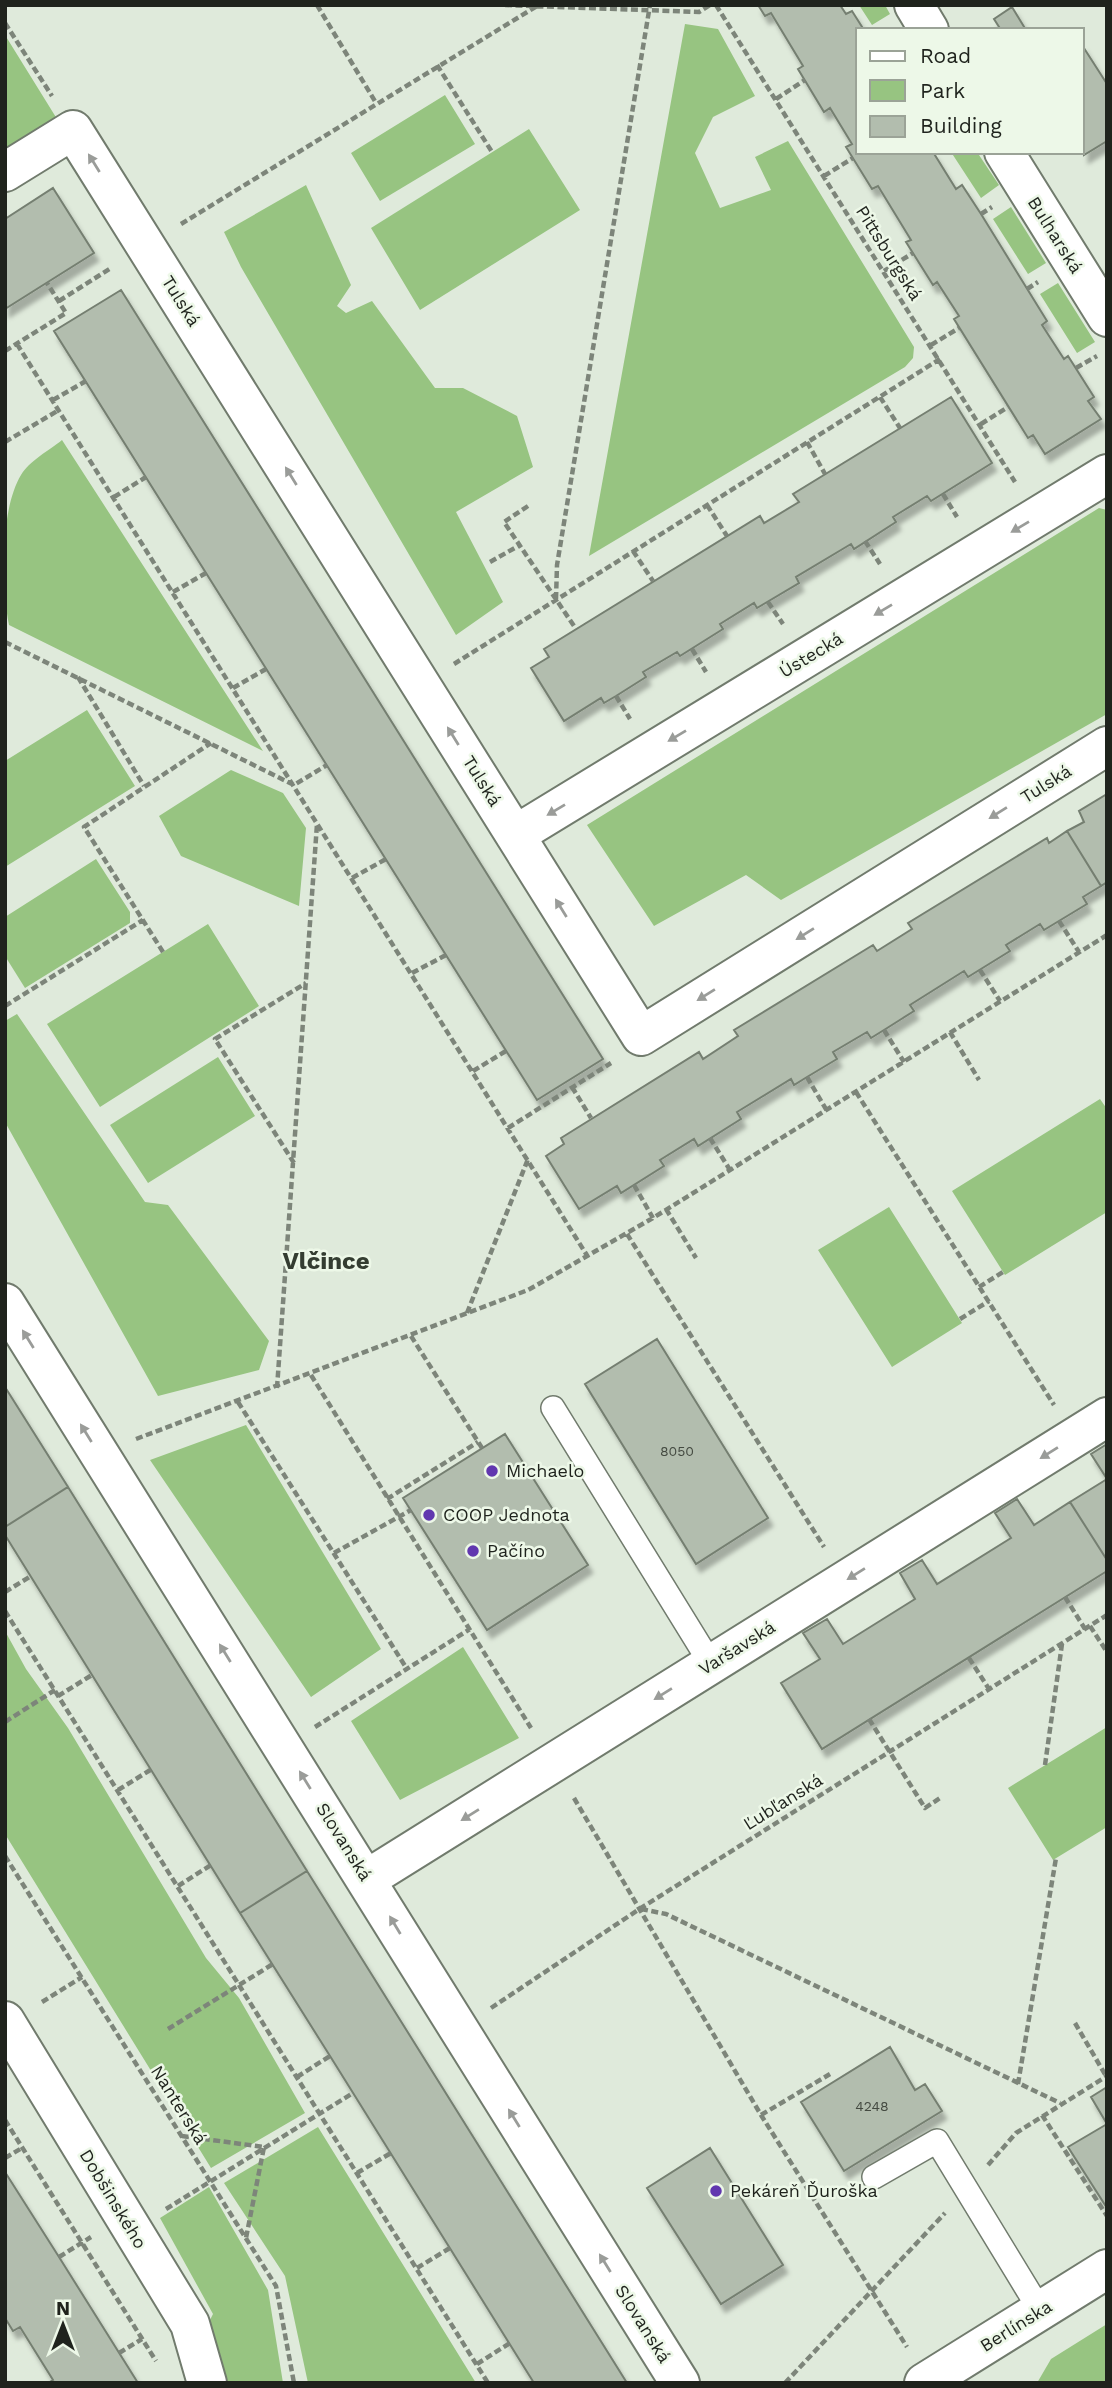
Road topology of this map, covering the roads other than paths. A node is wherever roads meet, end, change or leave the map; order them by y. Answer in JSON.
{"nodes":[{"id":1,"x":914,"y":5,"type":"edge"},
{"id":2,"x":928,"y":28,"type":"edge"},
{"id":3,"x":1005,"y":154,"type":"edge"},
{"id":4,"x":5,"y":172,"type":"edge"},
{"id":5,"x":1107,"y":317,"type":"edge"},
{"id":6,"x":1107,"y":474,"type":"edge"},
{"id":7,"x":1107,"y":746,"type":"edge"},
{"id":8,"x":515,"y":835,"type":"junction"},
{"id":9,"x":5,"y":1303,"type":"edge"},
{"id":10,"x":553,"y":1408,"type":"dead end"},
{"id":11,"x":1107,"y":1417,"type":"edge"},
{"id":12,"x":711,"y":1664,"type":"junction"},
{"id":13,"x":367,"y":1879,"type":"junction"},
{"id":14,"x":5,"y":2021,"type":"edge"},
{"id":15,"x":874,"y":2177,"type":"dead end"},
{"id":16,"x":1107,"y":2269,"type":"edge"},
{"id":17,"x":1040,"y":2310,"type":"junction"},
{"id":18,"x":926,"y":2382,"type":"edge"},
{"id":19,"x":206,"y":2383,"type":"edge"},
{"id":20,"x":680,"y":2383,"type":"edge"}],
"edges":[{"from":1,"to":2,"type":"street"},
{"from":3,"to":5,"type":"street","name":"Bulharská"},
{"from":8,"to":4,"type":"street","name":"Tulská","one_way":true},
{"from":6,"to":8,"type":"street","name":"Ústecká","one_way":true},
{"from":7,"to":8,"type":"street","name":"Tulská","one_way":true},
{"from":13,"to":9,"type":"street","name":"Slovanská","one_way":true},
{"from":10,"to":12,"type":"lane"},
{"from":11,"to":12,"type":"street","name":"Varšavská","one_way":true},
{"from":12,"to":13,"type":"street","name":"Varšavská","one_way":true},
{"from":20,"to":13,"type":"street","name":"Slovanská","one_way":true},
{"from":14,"to":19,"type":"street","name":"Dobšinského"},
{"from":15,"to":17,"type":"lane"},
{"from":16,"to":17,"type":"street","name":"Berlínska"},
{"from":17,"to":18,"type":"street","name":"Berlínska"}]}
